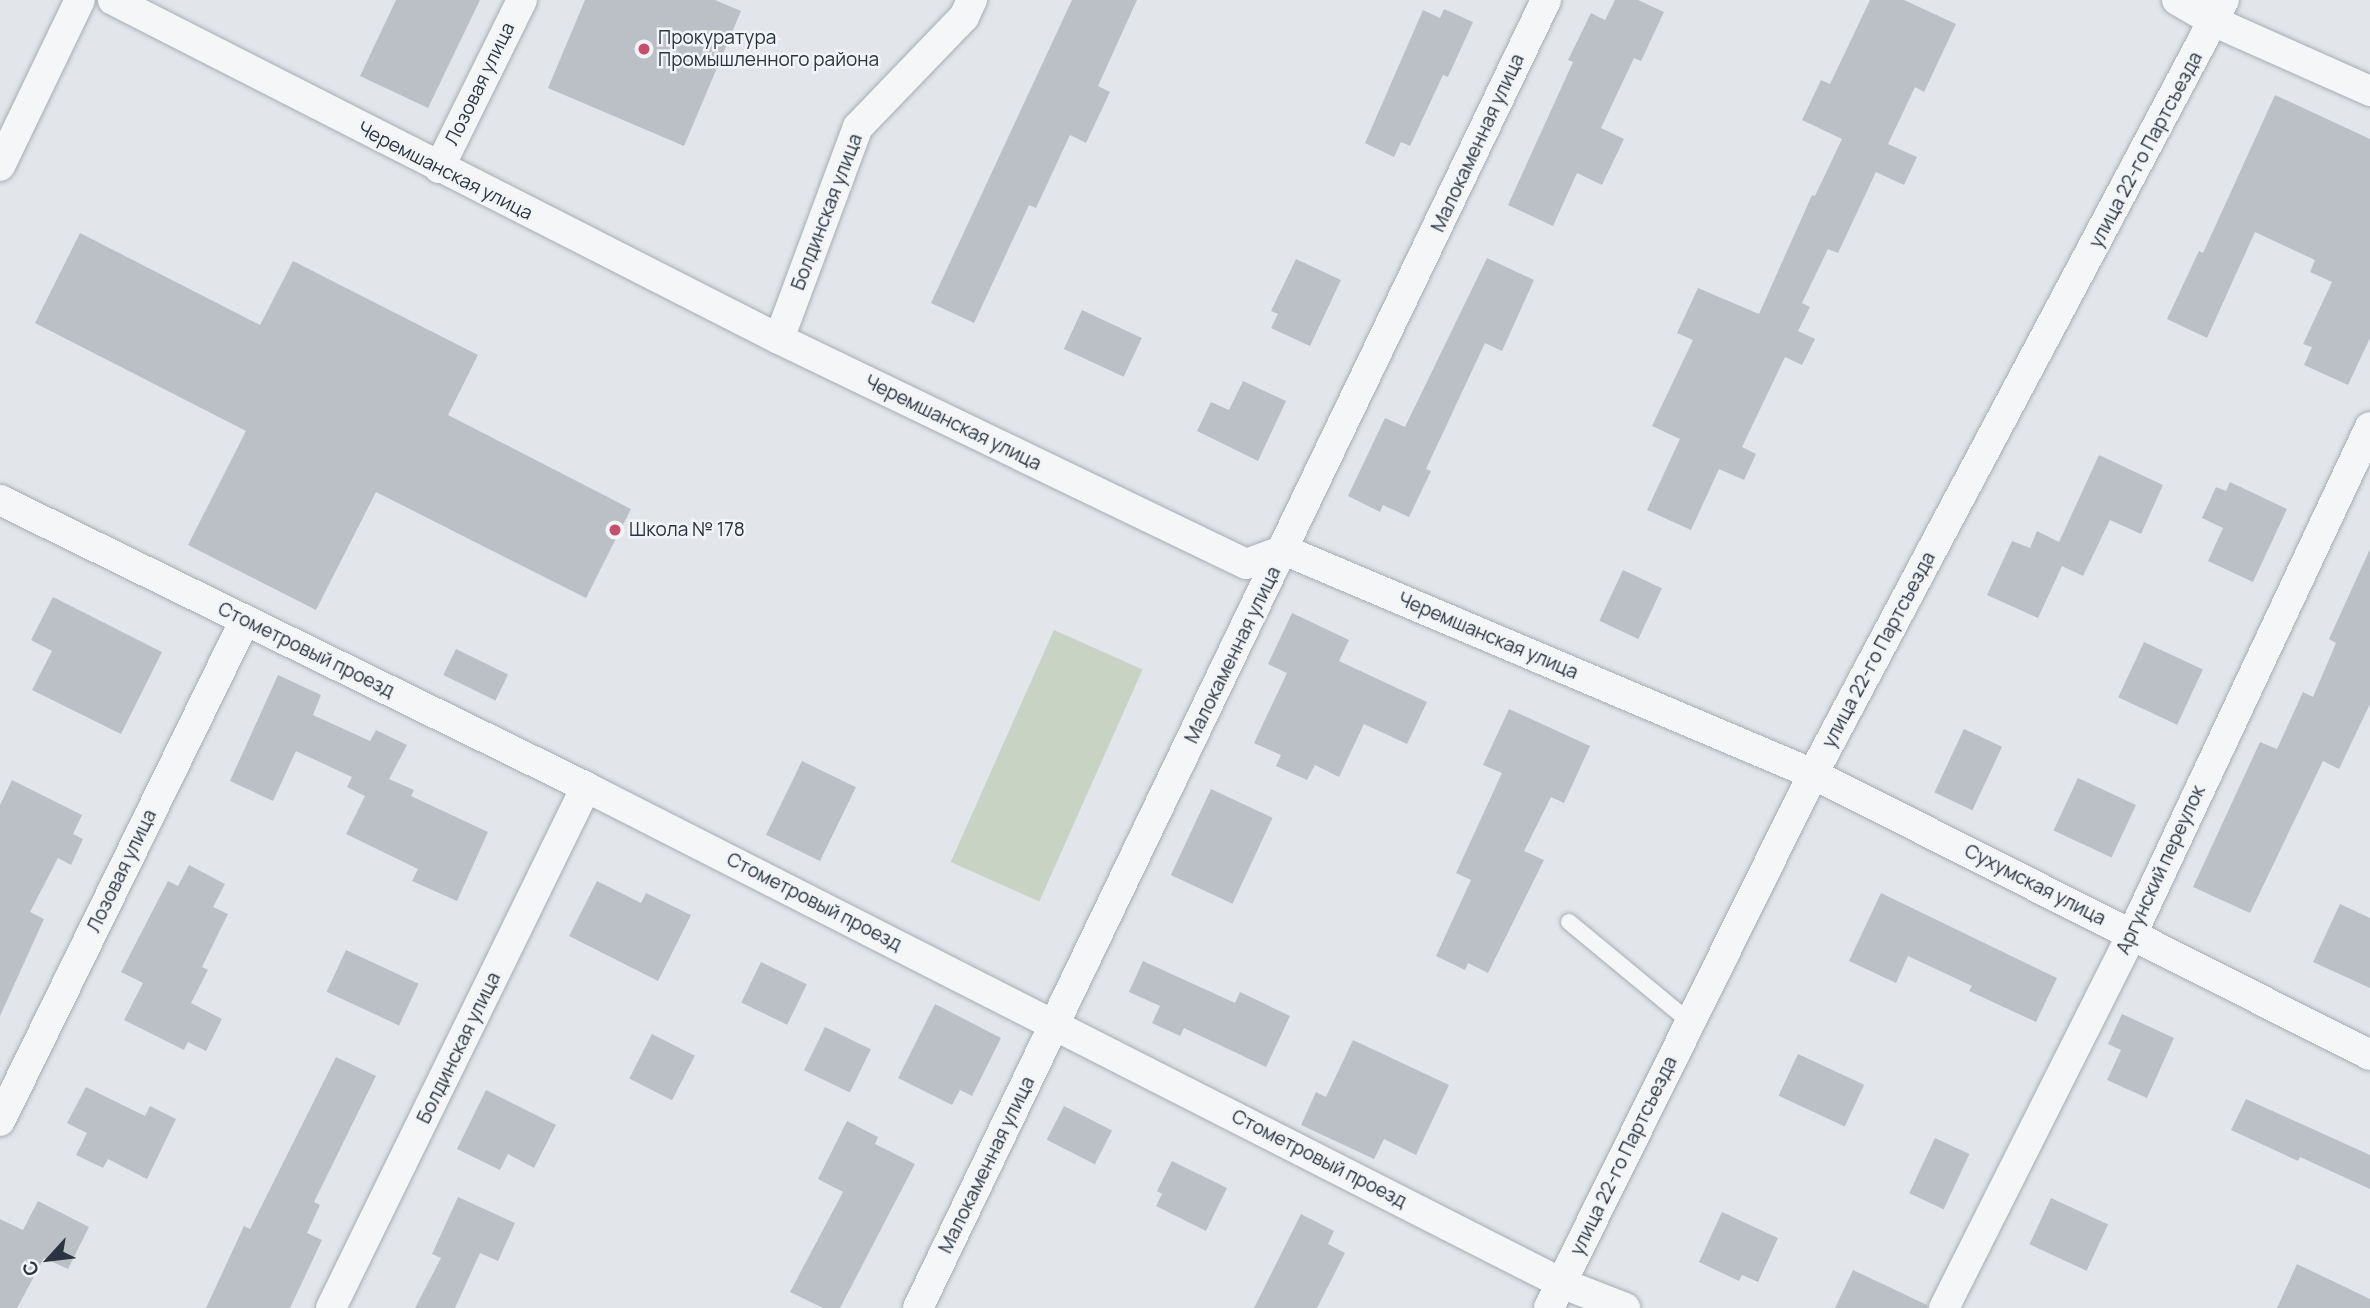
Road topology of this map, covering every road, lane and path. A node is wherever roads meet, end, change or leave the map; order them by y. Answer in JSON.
{"nodes":[{"id":1,"x":80,"y":0,"type":"edge"},
{"id":2,"x":113,"y":0,"type":"edge"},
{"id":3,"x":522,"y":0,"type":"edge"},
{"id":4,"x":972,"y":0,"type":"edge"},
{"id":5,"x":1546,"y":0,"type":"edge"},
{"id":6,"x":2176,"y":0,"type":"edge"},
{"id":7,"x":2219,"y":11,"type":"edge"},
{"id":8,"x":2370,"y":92,"type":"edge"},
{"id":9,"x":0,"y":166,"type":"edge"},
{"id":10,"x":439,"y":168,"type":"junction"},
{"id":11,"x":779,"y":339,"type":"junction"},
{"id":12,"x":2370,"y":427,"type":"edge"},
{"id":13,"x":0,"y":500,"type":"edge"},
{"id":14,"x":1284,"y":550,"type":"junction"},
{"id":15,"x":245,"y":620,"type":"junction"},
{"id":16,"x":1813,"y":774,"type":"junction"},
{"id":17,"x":586,"y":787,"type":"junction"},
{"id":18,"x":1569,"y":922,"type":"dead end"},
{"id":19,"x":2132,"y":934,"type":"junction"},
{"id":20,"x":1690,"y":1022,"type":"junction"},
{"id":21,"x":1055,"y":1023,"type":"junction"},
{"id":22,"x":2370,"y":1055,"type":"edge"},
{"id":23,"x":0,"y":1121,"type":"edge"},
{"id":24,"x":1555,"y":1295,"type":"edge"},
{"id":25,"x":331,"y":1308,"type":"edge"},
{"id":26,"x":918,"y":1308,"type":"edge"},
{"id":27,"x":1625,"y":1308,"type":"edge"},
{"id":28,"x":1944,"y":1308,"type":"edge"}],
"edges":[{"from":1,"to":9,"type":"street"},
{"from":2,"to":10,"type":"street","name":"Черемшанская улица"},
{"from":3,"to":10,"type":"street","name":"Лозовая улица"},
{"from":4,"to":11,"type":"street","name":"Болдинская улица"},
{"from":5,"to":14,"type":"street","name":"Малокаменная улица"},
{"from":6,"to":7,"type":"street"},
{"from":7,"to":8,"type":"street"},
{"from":7,"to":16,"type":"street","name":"улица 22-го Партсъезда"},
{"from":10,"to":11,"type":"street","name":"Черемшанская улица"},
{"from":11,"to":14,"type":"street","name":"Черемшанская улица"},
{"from":12,"to":19,"type":"street","name":"Аргунский переулок"},
{"from":13,"to":15,"type":"street","name":"Стометровый проезд"},
{"from":14,"to":16,"type":"street","name":"Черемшанская улица"},
{"from":14,"to":21,"type":"street","name":"Малокаменная улица"},
{"from":15,"to":17,"type":"street","name":"Стометровый проезд"},
{"from":15,"to":23,"type":"street","name":"Лозовая улица"},
{"from":16,"to":19,"type":"street","name":"Сухумская улица"},
{"from":16,"to":20,"type":"street","name":"улица 22-го Партсъезда"},
{"from":17,"to":21,"type":"street","name":"Стометровый проезд"},
{"from":17,"to":25,"type":"street","name":"Болдинская улица"},
{"from":18,"to":20,"type":"lane"},
{"from":19,"to":22,"type":"street","name":"Сухумская улица"},
{"from":19,"to":28,"type":"street","name":"Аргунский переулок"},
{"from":20,"to":24,"type":"street","name":"улица 22-го Партсъезда"},
{"from":21,"to":24,"type":"street","name":"Стометровый проезд"},
{"from":21,"to":26,"type":"street","name":"Малокаменная улица"},
{"from":24,"to":27,"type":"street","name":"Стометровый проезд"}]}
